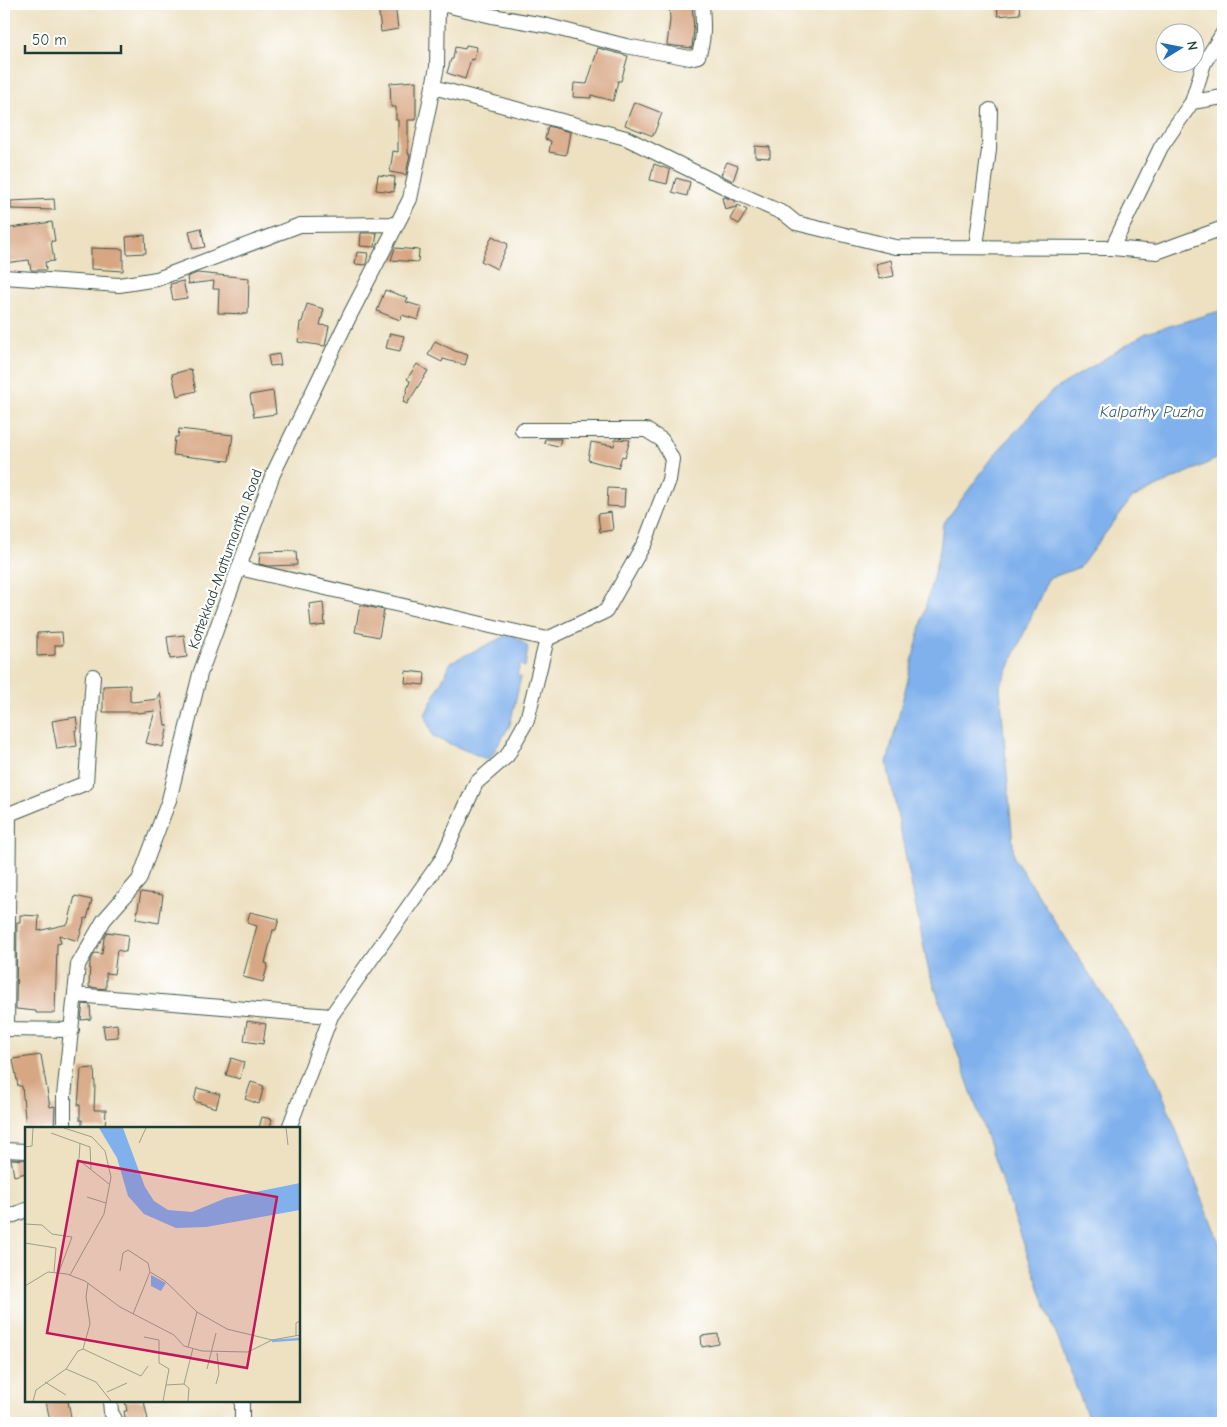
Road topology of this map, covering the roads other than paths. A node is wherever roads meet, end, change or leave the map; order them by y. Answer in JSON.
{"nodes":[{"id":1,"x":702,"y":4,"type":"edge"},
{"id":2,"x":438,"y":6,"type":"edge"},
{"id":3,"x":1223,"y":33,"type":"edge"},
{"id":4,"x":433,"y":87,"type":"junction"},
{"id":5,"x":1223,"y":97,"type":"edge"},
{"id":6,"x":1192,"y":102,"type":"junction"},
{"id":7,"x":990,"y":110,"type":"dead end"},
{"id":8,"x":397,"y":224,"type":"junction"},
{"id":9,"x":1223,"y":228,"type":"edge"},
{"id":10,"x":976,"y":246,"type":"junction"},
{"id":11,"x":1112,"y":248,"type":"junction"},
{"id":12,"x":4,"y":277,"type":"edge"},
{"id":13,"x":522,"y":430,"type":"dead end"},
{"id":14,"x":239,"y":568,"type":"junction"},
{"id":15,"x":547,"y":639,"type":"junction"},
{"id":16,"x":93,"y":676,"type":"dead end"},
{"id":17,"x":7,"y":814,"type":"edge"},
{"id":18,"x":75,"y":995,"type":"junction"},
{"id":19,"x":331,"y":1016,"type":"junction"},
{"id":20,"x":6,"y":1029,"type":"edge"},
{"id":21,"x":72,"y":1030,"type":"junction"},
{"id":22,"x":64,"y":1127,"type":"edge"},
{"id":23,"x":289,"y":1127,"type":"edge"},
{"id":24,"x":4,"y":1150,"type":"edge"},
{"id":25,"x":25,"y":1151,"type":"edge"},
{"id":26,"x":25,"y":1210,"type":"edge"},
{"id":27,"x":4,"y":1219,"type":"edge"},
{"id":28,"x":110,"y":1402,"type":"edge"},
{"id":29,"x":242,"y":1402,"type":"edge"},
{"id":30,"x":117,"y":1423,"type":"edge"},
{"id":31,"x":242,"y":1423,"type":"edge"}],
"edges":[{"from":1,"to":2,"type":"street"},
{"from":2,"to":4,"type":"street","name":"Kottekkad-Mattumantha Road"},
{"from":3,"to":6,"type":"street"},
{"from":4,"to":8,"type":"street","name":"Kottekkad-Mattumantha Road"},
{"from":4,"to":10,"type":"street"},
{"from":5,"to":6,"type":"street"},
{"from":6,"to":11,"type":"street"},
{"from":7,"to":10,"type":"street"},
{"from":8,"to":12,"type":"street"},
{"from":8,"to":14,"type":"street","name":"Kottekkad-Mattumantha Road"},
{"from":9,"to":11,"type":"street"},
{"from":10,"to":11,"type":"street"},
{"from":13,"to":15,"type":"street"},
{"from":14,"to":15,"type":"street"},
{"from":14,"to":18,"type":"street","name":"Kottekkad-Mattumantha Road"},
{"from":15,"to":19,"type":"street"},
{"from":16,"to":17,"type":"street"},
{"from":17,"to":20,"type":"street"},
{"from":18,"to":19,"type":"street"},
{"from":18,"to":21,"type":"street","name":"Kottekkad-Mattumantha Road"},
{"from":19,"to":23,"type":"street"},
{"from":20,"to":21,"type":"street"},
{"from":21,"to":22,"type":"street","name":"Kottekkad-Mattumantha Road"},
{"from":24,"to":25,"type":"street"},
{"from":26,"to":27,"type":"street"},
{"from":28,"to":30,"type":"street"},
{"from":29,"to":31,"type":"street"}]}
